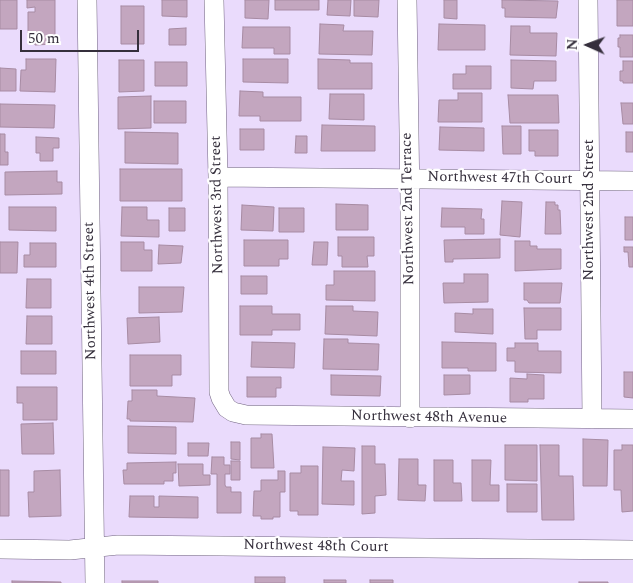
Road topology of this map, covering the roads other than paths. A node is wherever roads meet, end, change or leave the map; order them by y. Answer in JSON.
{"nodes":[{"id":1,"x":87,"y":0,"type":"edge"},
{"id":2,"x":214,"y":0,"type":"edge"},
{"id":3,"x":407,"y":0,"type":"edge"},
{"id":4,"x":588,"y":0,"type":"edge"},
{"id":5,"x":218,"y":177,"type":"junction"},
{"id":6,"x":409,"y":178,"type":"junction"},
{"id":7,"x":591,"y":180,"type":"junction"},
{"id":8,"x":633,"y":180,"type":"edge"},
{"id":9,"x":227,"y":408,"type":"joint"},
{"id":10,"x":410,"y":418,"type":"junction"},
{"id":11,"x":592,"y":419,"type":"junction"},
{"id":12,"x":633,"y":420,"type":"edge"},
{"id":13,"x":94,"y":548,"type":"junction"},
{"id":14,"x":0,"y":549,"type":"edge"},
{"id":15,"x":633,"y":550,"type":"edge"},
{"id":16,"x":95,"y":583,"type":"edge"}],
"edges":[{"from":1,"to":13,"type":"street","name":"Northwest 4th Street"},
{"from":2,"to":5,"type":"street","name":"Northwest 3rd Street"},
{"from":3,"to":6,"type":"street","name":"Northwest 2nd Terrace"},
{"from":4,"to":7,"type":"street","name":"Northwest 2nd Street"},
{"from":5,"to":6,"type":"street","name":"Northwest 47th Court"},
{"from":5,"to":9,"type":"street","name":"Northwest 3rd Street"},
{"from":6,"to":7,"type":"street","name":"Northwest 47th Court"},
{"from":6,"to":10,"type":"street","name":"Northwest 2nd Terrace"},
{"from":7,"to":8,"type":"street","name":"Northwest 47th Court"},
{"from":7,"to":11,"type":"street","name":"Northwest 2nd Street"},
{"from":9,"to":10,"type":"street","name":"Northwest 48th Avenue"},
{"from":10,"to":11,"type":"street","name":"Northwest 48th Avenue"},
{"from":11,"to":12,"type":"street","name":"Northwest 48th Avenue"},
{"from":13,"to":14,"type":"street","name":"Northwest 48th Court"},
{"from":13,"to":15,"type":"street","name":"Northwest 48th Court"},
{"from":13,"to":16,"type":"street","name":"Northwest 4th Street"}]}
